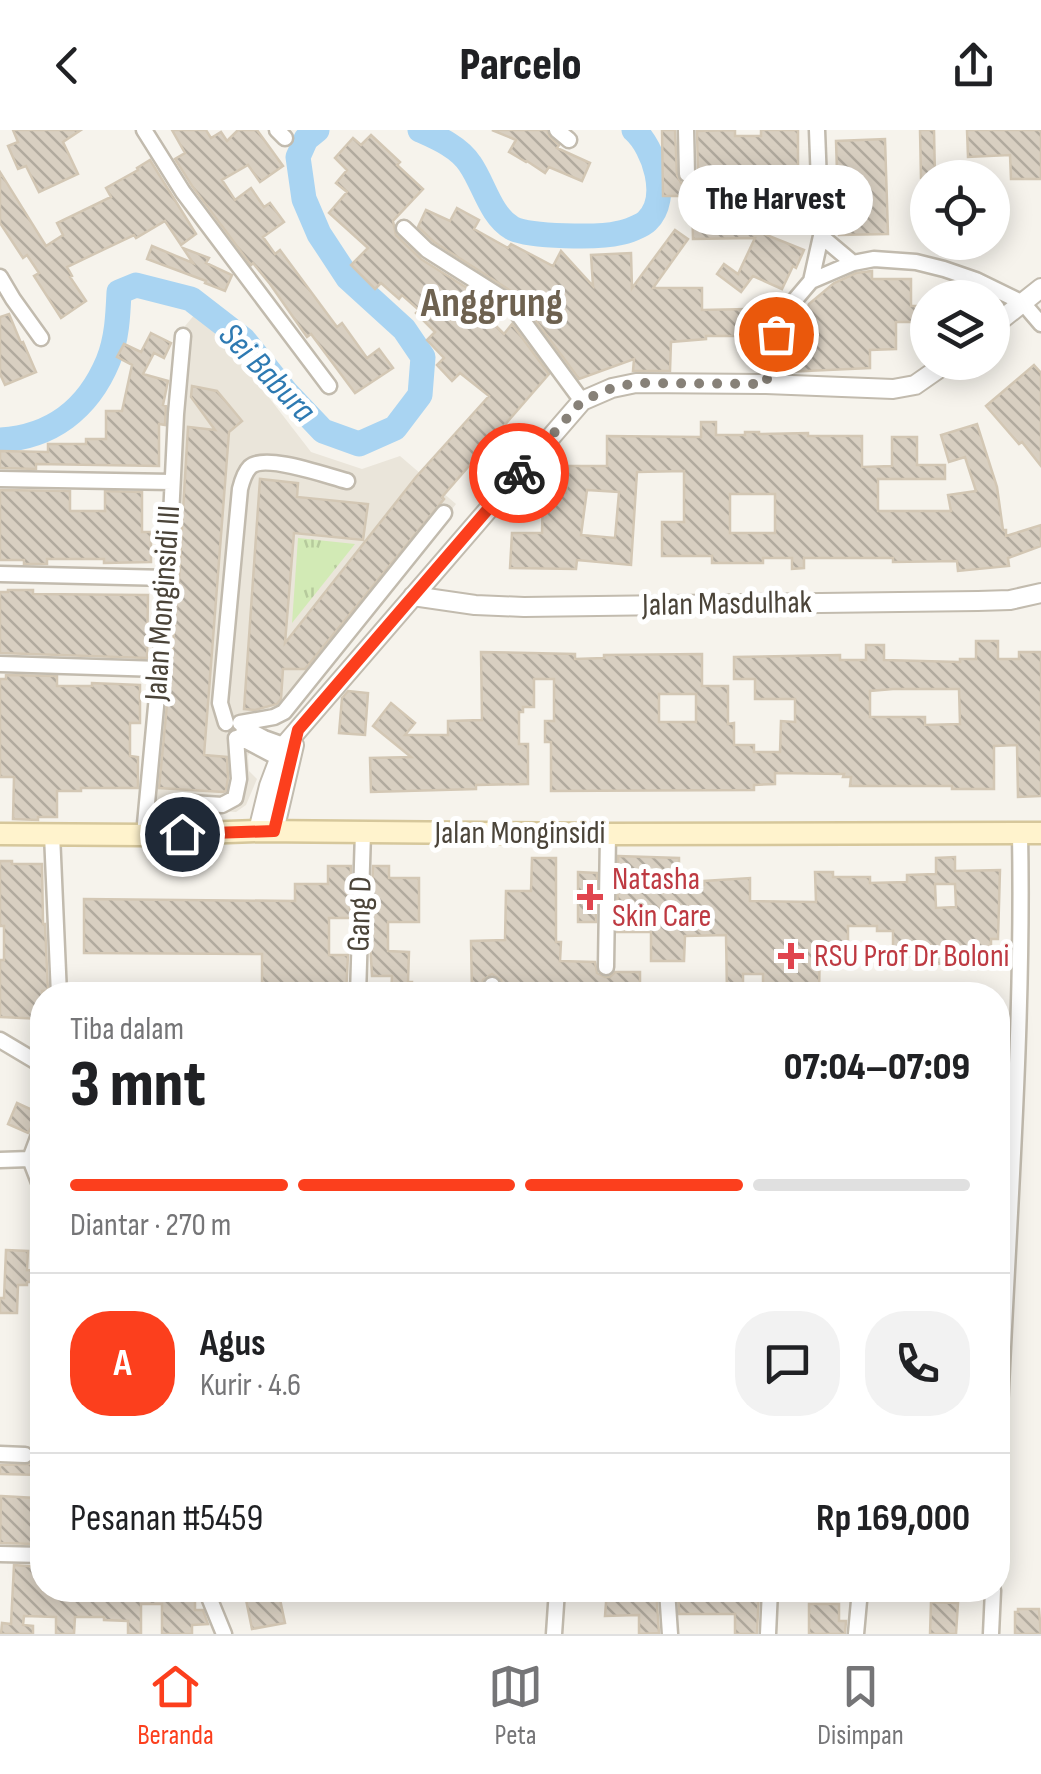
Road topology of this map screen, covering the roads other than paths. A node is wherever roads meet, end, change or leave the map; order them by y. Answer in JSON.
{"nodes":[{"id":1,"x":144,"y":130,"type":"edge"},
{"id":2,"x":686,"y":130,"type":"edge"},
{"id":3,"x":818,"y":130,"type":"edge"},
{"id":4,"x":687,"y":174,"type":"dead end"},
{"id":5,"x":404,"y":228,"type":"dead end"},
{"id":6,"x":821,"y":236,"type":"junction"},
{"id":7,"x":854,"y":262,"type":"junction"},
{"id":8,"x":0,"y":277,"type":"edge"},
{"id":9,"x":810,"y":281,"type":"junction"},
{"id":10,"x":1041,"y":288,"type":"edge"},
{"id":11,"x":1023,"y":303,"type":"junction"},
{"id":12,"x":1010,"y":313,"type":"edge"},
{"id":13,"x":1041,"y":324,"type":"edge"},
{"id":14,"x":183,"y":336,"type":"dead end"},
{"id":15,"x":41,"y":338,"type":"dead end"},
{"id":16,"x":923,"y":380,"type":"edge"},
{"id":17,"x":766,"y":384,"type":"junction"},
{"id":18,"x":330,"y":386,"type":"dead end"},
{"id":19,"x":582,"y":401,"type":"junction"},
{"id":20,"x":0,"y":479,"type":"edge"},
{"id":21,"x":346,"y":481,"type":"dead end"},
{"id":22,"x":172,"y":482,"type":"junction"},
{"id":23,"x":444,"y":513,"type":"dead end"},
{"id":24,"x":0,"y":574,"type":"edge"},
{"id":25,"x":168,"y":578,"type":"junction"},
{"id":26,"x":1041,"y":594,"type":"edge"},
{"id":27,"x":412,"y":596,"type":"junction"},
{"id":28,"x":0,"y":664,"type":"edge"},
{"id":29,"x":160,"y":669,"type":"junction"},
{"id":30,"x":237,"y":730,"type":"junction"},
{"id":31,"x":288,"y":749,"type":"junction"},
{"id":32,"x":177,"y":802,"type":"dead end"},
{"id":33,"x":266,"y":831,"type":"junction"},
{"id":34,"x":362,"y":832,"type":"junction"},
{"id":35,"x":1031,"y":833,"type":"edge"},
{"id":36,"x":0,"y":834,"type":"edge"},
{"id":37,"x":52,"y":834,"type":"junction"},
{"id":38,"x":608,"y":834,"type":"junction"},
{"id":39,"x":144,"y":835,"type":"junction"},
{"id":40,"x":606,"y":967,"type":"dead end"},
{"id":41,"x":58,"y":982,"type":"edge"},
{"id":42,"x":358,"y":982,"type":"edge"},
{"id":43,"x":0,"y":1040,"type":"edge"},
{"id":44,"x":30,"y":1058,"type":"edge"},
{"id":45,"x":1010,"y":1112,"type":"edge"},
{"id":46,"x":30,"y":1159,"type":"edge"},
{"id":47,"x":0,"y":1160,"type":"edge"},
{"id":48,"x":0,"y":1454,"type":"edge"},
{"id":49,"x":25,"y":1455,"type":"dead end"},
{"id":50,"x":0,"y":1554,"type":"edge"},
{"id":51,"x":30,"y":1555,"type":"edge"},
{"id":52,"x":211,"y":1602,"type":"edge"},
{"id":53,"x":555,"y":1602,"type":"edge"},
{"id":54,"x":668,"y":1602,"type":"edge"},
{"id":55,"x":769,"y":1602,"type":"edge"},
{"id":56,"x":859,"y":1602,"type":"edge"},
{"id":57,"x":993,"y":1602,"type":"edge"},
{"id":58,"x":224,"y":1634,"type":"edge"},
{"id":59,"x":554,"y":1634,"type":"edge"},
{"id":60,"x":670,"y":1634,"type":"edge"},
{"id":61,"x":768,"y":1634,"type":"edge"},
{"id":62,"x":856,"y":1634,"type":"edge"},
{"id":63,"x":992,"y":1634,"type":"edge"}],
"edges":[{"from":1,"to":18,"type":"street"},
{"from":2,"to":4,"type":"street"},
{"from":3,"to":6,"type":"street"},
{"from":5,"to":19,"type":"street"},
{"from":6,"to":7,"type":"street"},
{"from":6,"to":9,"type":"street"},
{"from":7,"to":9,"type":"street"},
{"from":7,"to":11,"type":"street"},
{"from":8,"to":15,"type":"street"},
{"from":9,"to":17,"type":"street"},
{"from":10,"to":11,"type":"street"},
{"from":11,"to":12,"type":"street"},
{"from":11,"to":13,"type":"street"},
{"from":14,"to":22,"type":"street"},
{"from":16,"to":17,"type":"street"},
{"from":17,"to":19,"type":"street"},
{"from":19,"to":27,"type":"street"},
{"from":20,"to":22,"type":"street","name":"Jalan Monginsidi III"},
{"from":21,"to":30,"type":"street"},
{"from":22,"to":25,"type":"street","name":"Jalan Monginsidi III"},
{"from":23,"to":30,"type":"street"},
{"from":24,"to":25,"type":"street"},
{"from":25,"to":29,"type":"street","name":"Jalan Monginsidi III"},
{"from":26,"to":27,"type":"street","name":"Jalan Masdulhak"},
{"from":27,"to":31,"type":"street"},
{"from":28,"to":29,"type":"street"},
{"from":29,"to":39,"type":"street","name":"Jalan Monginsidi III"},
{"from":30,"to":31,"type":"street"},
{"from":30,"to":32,"type":"street"},
{"from":31,"to":33,"type":"street"},
{"from":33,"to":34,"type":"main road","name":"Jalan Monginsidi"},
{"from":33,"to":39,"type":"main road","name":"Jalan Monginsidi"},
{"from":34,"to":38,"type":"main road","name":"Jalan Monginsidi"},
{"from":34,"to":42,"type":"street","name":"Gang D"},
{"from":35,"to":38,"type":"main road","name":"Jalan Monginsidi"},
{"from":35,"to":45,"type":"street"},
{"from":36,"to":37,"type":"main road","name":"Jalan Monginsidi"},
{"from":37,"to":39,"type":"main road","name":"Jalan Monginsidi"},
{"from":37,"to":41,"type":"street"},
{"from":38,"to":40,"type":"street"},
{"from":43,"to":44,"type":"street"},
{"from":46,"to":47,"type":"street"},
{"from":48,"to":49,"type":"street"},
{"from":50,"to":51,"type":"street"},
{"from":52,"to":58,"type":"street"},
{"from":53,"to":59,"type":"street"},
{"from":54,"to":60,"type":"street"},
{"from":55,"to":61,"type":"street"},
{"from":56,"to":62,"type":"street"},
{"from":57,"to":63,"type":"street"}]}
